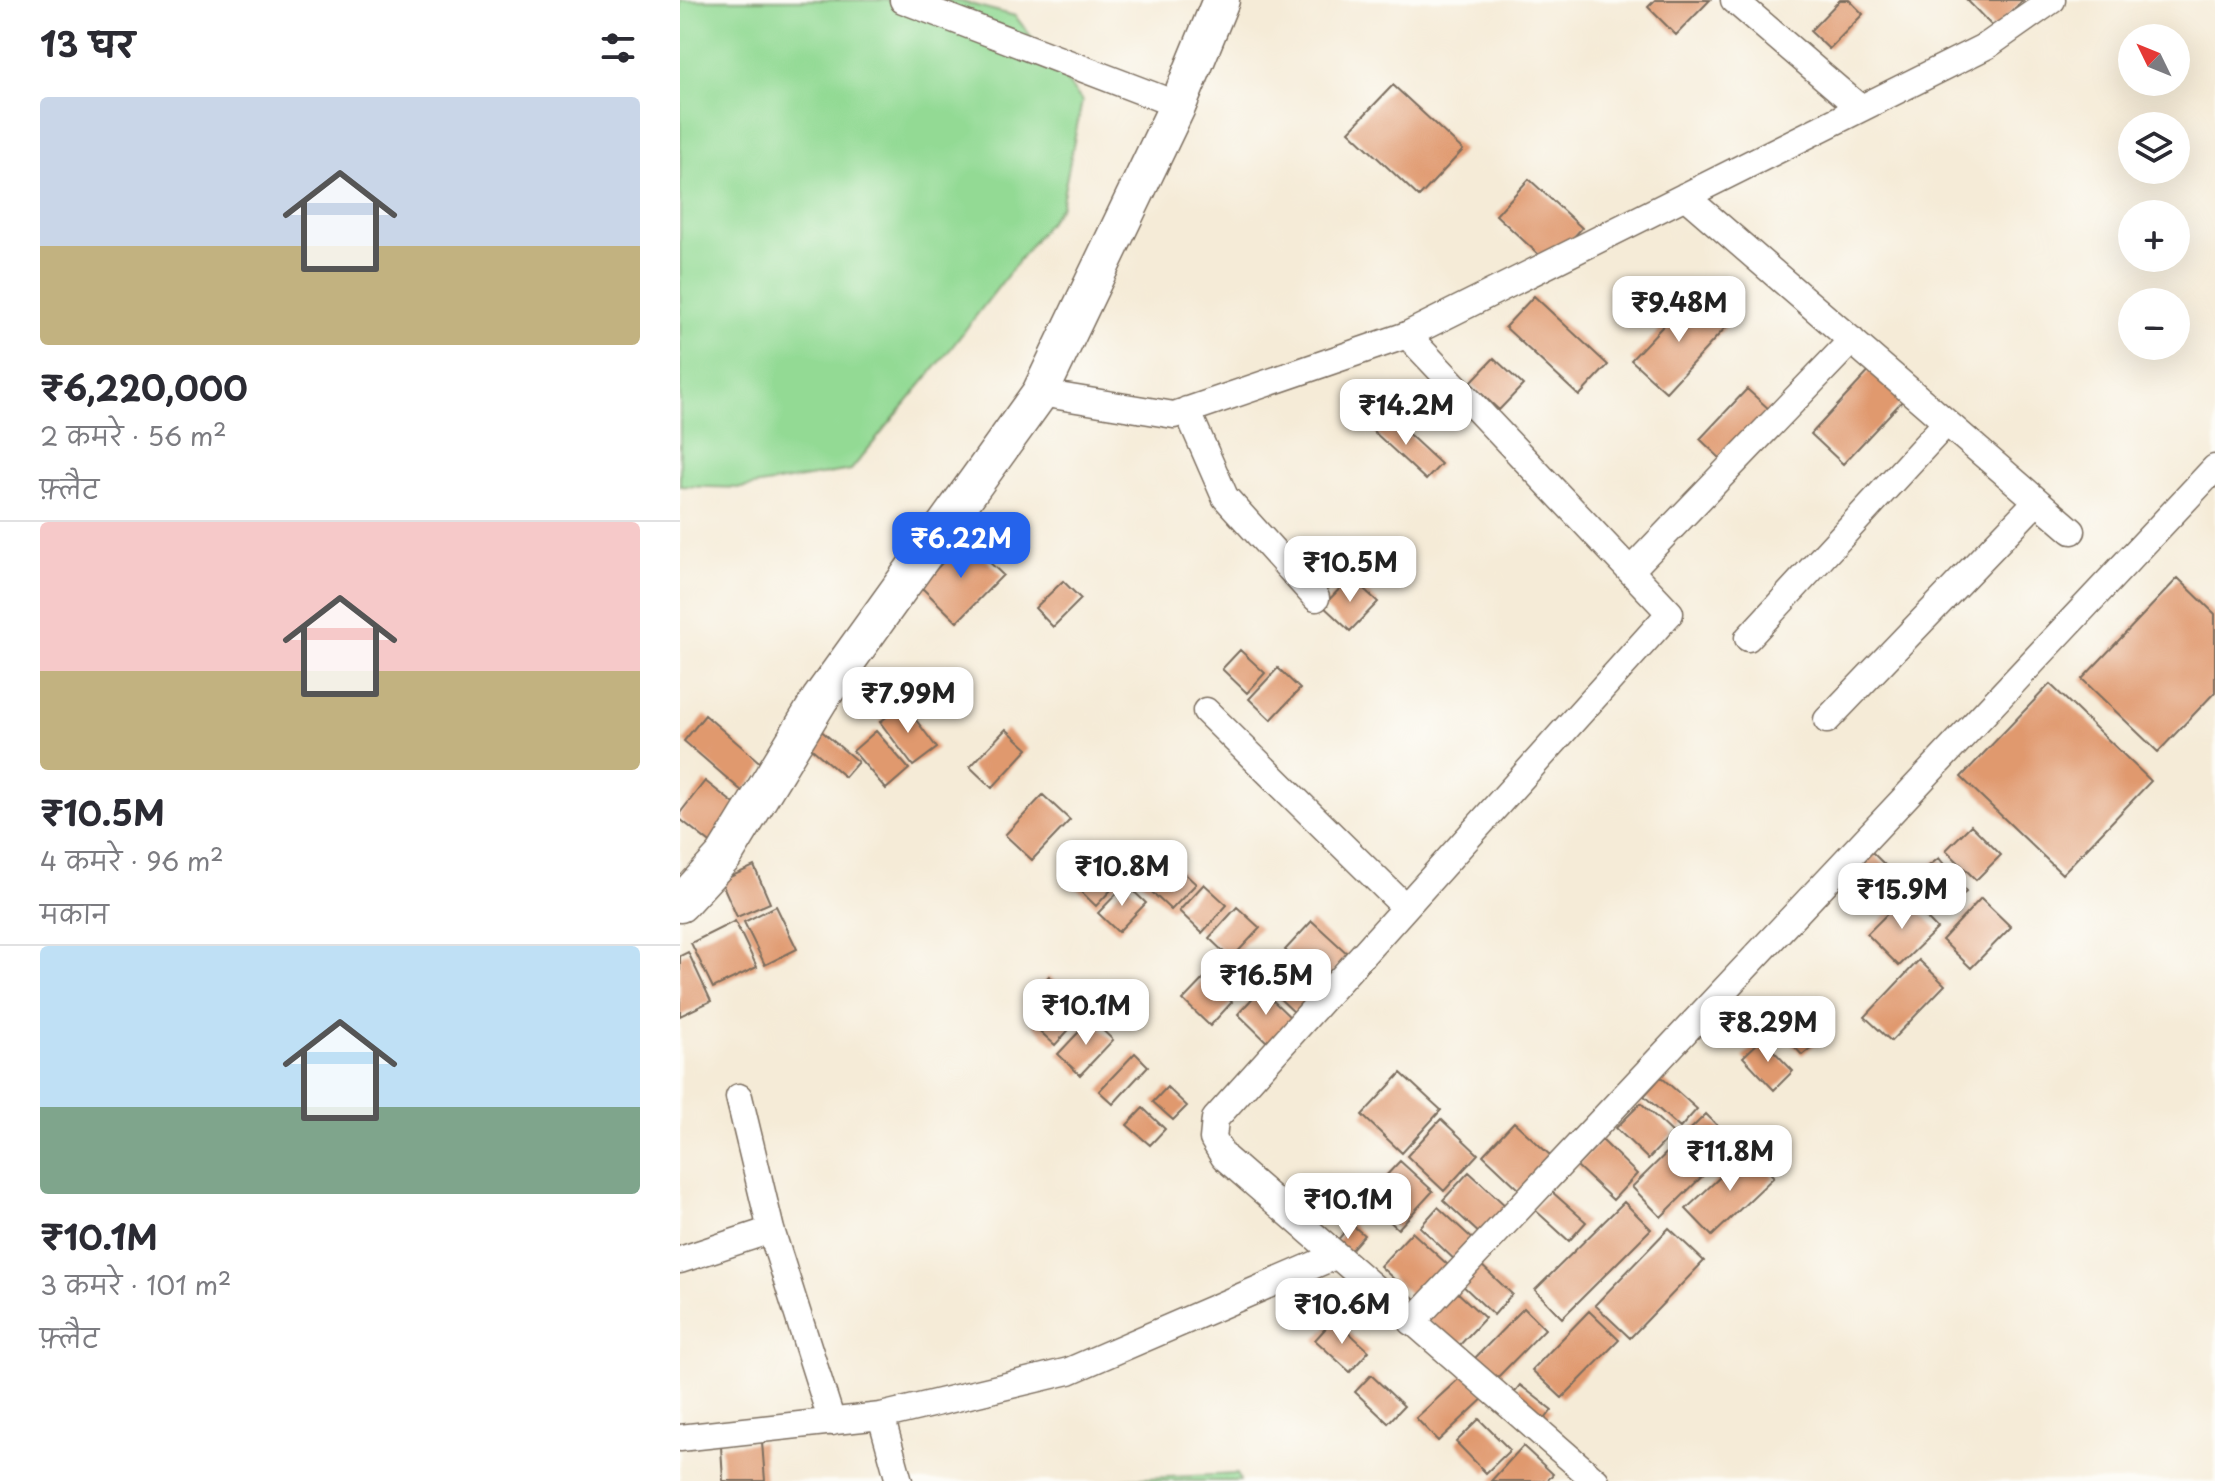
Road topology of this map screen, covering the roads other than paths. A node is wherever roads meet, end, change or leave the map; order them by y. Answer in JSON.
{"nodes":[{"id":1,"x":903,"y":0,"type":"edge"},
{"id":2,"x":1221,"y":0,"type":"edge"},
{"id":3,"x":1734,"y":0,"type":"edge"},
{"id":4,"x":2052,"y":0,"type":"edge"},
{"id":5,"x":1178,"y":105,"type":"junction"},
{"id":6,"x":1860,"y":108,"type":"junction"},
{"id":7,"x":1685,"y":196,"type":"junction"},
{"id":8,"x":1407,"y":335,"type":"junction"},
{"id":9,"x":1852,"y":340,"type":"junction"},
{"id":10,"x":1040,"y":393,"type":"junction"},
{"id":11,"x":1187,"y":410,"type":"junction"},
{"id":12,"x":1946,"y":423,"type":"junction"},
{"id":13,"x":2215,"y":468,"type":"edge"},
{"id":14,"x":2037,"y":501,"type":"junction"},
{"id":15,"x":2072,"y":531,"type":"dead end"},
{"id":16,"x":1630,"y":571,"type":"junction"},
{"id":17,"x":1316,"y":598,"type":"dead end"},
{"id":18,"x":1748,"y":638,"type":"dead end"},
{"id":19,"x":1206,"y":711,"type":"dead end"},
{"id":20,"x":1827,"y":720,"type":"dead end"},
{"id":21,"x":680,"y":904,"type":"edge"},
{"id":22,"x":1405,"y":907,"type":"junction"},
{"id":23,"x":739,"y":1097,"type":"dead end"},
{"id":24,"x":771,"y":1230,"type":"junction"},
{"id":25,"x":1335,"y":1256,"type":"junction"},
{"id":26,"x":680,"y":1260,"type":"edge"},
{"id":27,"x":1412,"y":1322,"type":"junction"},
{"id":28,"x":881,"y":1416,"type":"junction"},
{"id":29,"x":832,"y":1422,"type":"junction"},
{"id":30,"x":680,"y":1438,"type":"edge"},
{"id":31,"x":899,"y":1481,"type":"edge"},
{"id":32,"x":1596,"y":1481,"type":"edge"}],
"edges":[{"from":1,"to":5,"type":"street"},
{"from":2,"to":5,"type":"street"},
{"from":3,"to":6,"type":"street"},
{"from":4,"to":6,"type":"street"},
{"from":5,"to":10,"type":"street"},
{"from":6,"to":7,"type":"street"},
{"from":7,"to":8,"type":"street"},
{"from":7,"to":9,"type":"street"},
{"from":8,"to":11,"type":"street"},
{"from":8,"to":16,"type":"street"},
{"from":9,"to":12,"type":"street"},
{"from":9,"to":16,"type":"street"},
{"from":10,"to":11,"type":"street"},
{"from":10,"to":21,"type":"street"},
{"from":11,"to":17,"type":"street"},
{"from":12,"to":14,"type":"street"},
{"from":12,"to":18,"type":"street"},
{"from":13,"to":27,"type":"street"},
{"from":14,"to":15,"type":"street"},
{"from":14,"to":20,"type":"street"},
{"from":16,"to":22,"type":"street"},
{"from":19,"to":22,"type":"street"},
{"from":22,"to":25,"type":"street"},
{"from":23,"to":24,"type":"street"},
{"from":24,"to":26,"type":"street"},
{"from":24,"to":29,"type":"street"},
{"from":25,"to":27,"type":"street"},
{"from":25,"to":28,"type":"street"},
{"from":27,"to":32,"type":"street"},
{"from":28,"to":29,"type":"street"},
{"from":28,"to":31,"type":"street"},
{"from":29,"to":30,"type":"street"}]}
